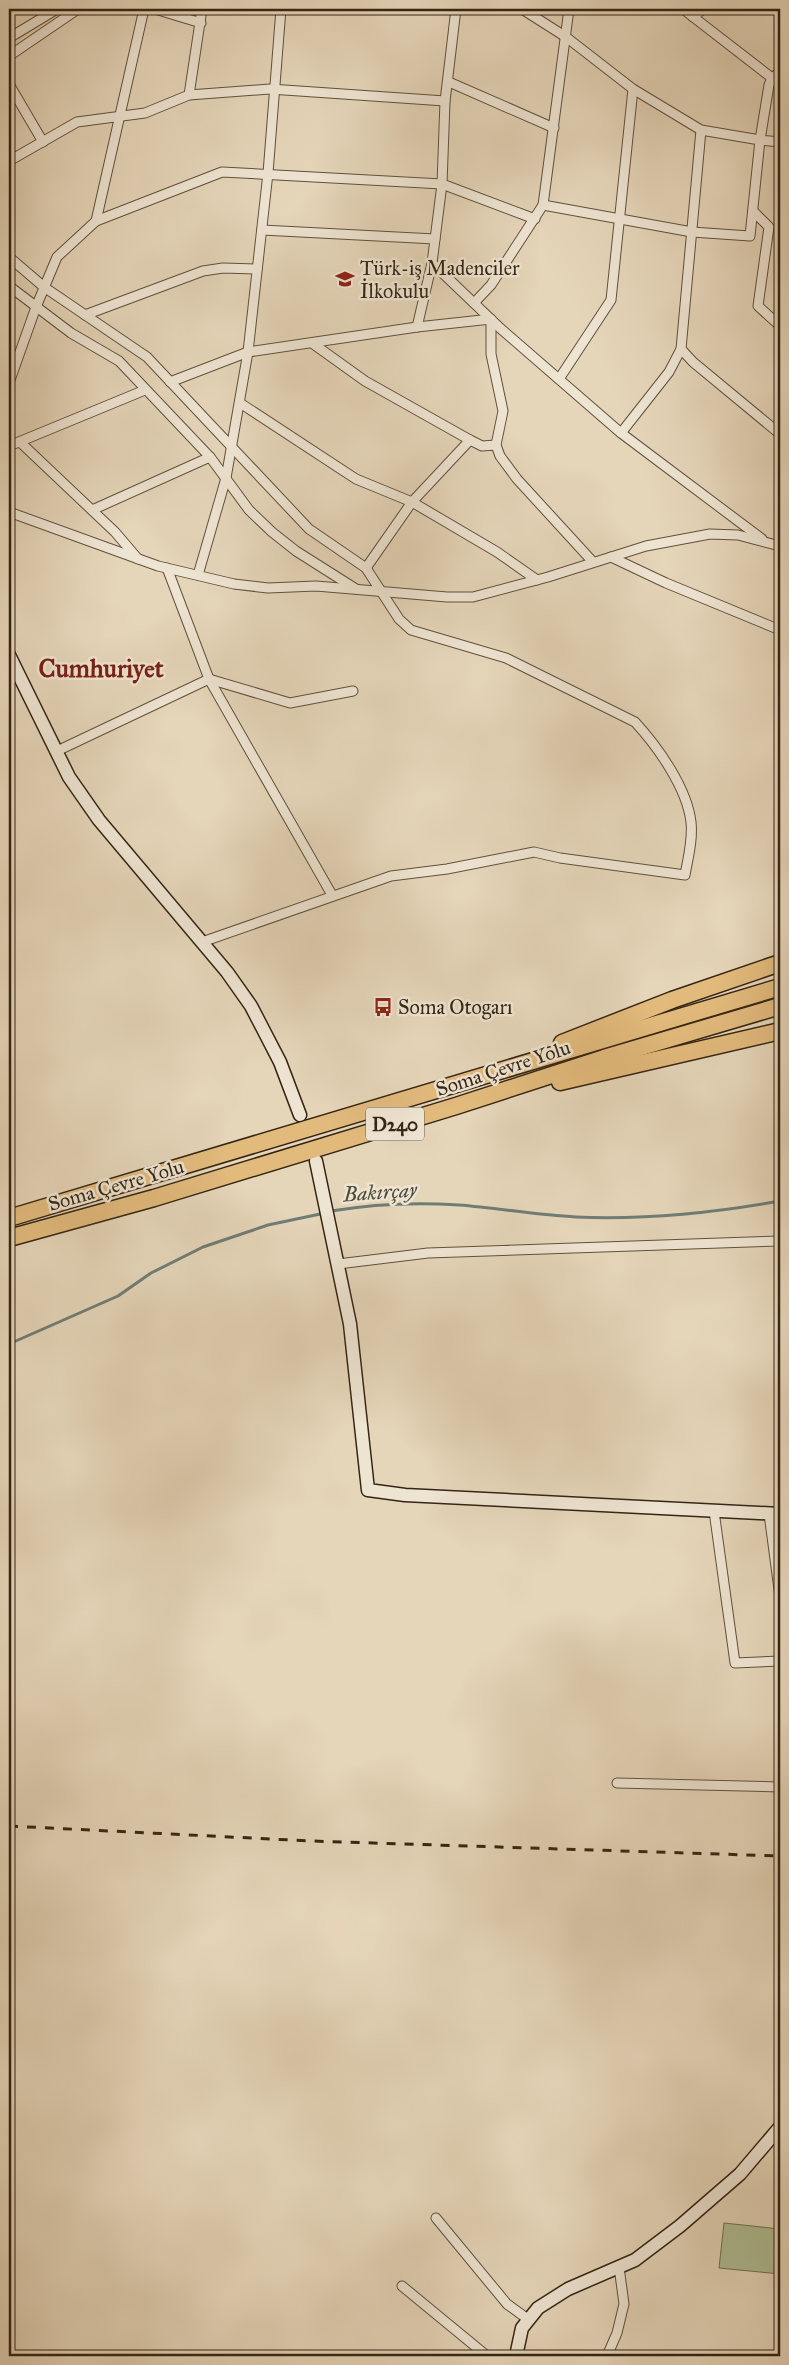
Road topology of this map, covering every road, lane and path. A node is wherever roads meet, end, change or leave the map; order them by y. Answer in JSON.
{"nodes":[{"id":1,"x":37,"y":9,"type":"edge"},
{"id":2,"x":56,"y":9,"type":"edge"},
{"id":3,"x":78,"y":9,"type":"edge"},
{"id":4,"x":144,"y":9,"type":"edge"},
{"id":5,"x":154,"y":9,"type":"edge"},
{"id":6,"x":202,"y":9,"type":"edge"},
{"id":7,"x":280,"y":9,"type":"edge"},
{"id":8,"x":456,"y":9,"type":"edge"},
{"id":9,"x":522,"y":9,"type":"edge"},
{"id":10,"x":569,"y":9,"type":"edge"},
{"id":11,"x":683,"y":9,"type":"edge"},
{"id":12,"x":703,"y":9,"type":"edge"},
{"id":13,"x":46,"y":13,"type":"edge"},
{"id":14,"x":693,"y":17,"type":"junction"},
{"id":15,"x":201,"y":23,"type":"junction"},
{"id":16,"x":566,"y":36,"type":"junction"},
{"id":17,"x":9,"y":38,"type":"edge"},
{"id":18,"x":9,"y":56,"type":"edge"},
{"id":19,"x":780,"y":72,"type":"edge"},
{"id":20,"x":772,"y":78,"type":"junction"},
{"id":21,"x":449,"y":82,"type":"junction"},
{"id":22,"x":9,"y":84,"type":"edge"},
{"id":23,"x":276,"y":89,"type":"junction"},
{"id":24,"x":633,"y":89,"type":"junction"},
{"id":25,"x":189,"y":96,"type":"junction"},
{"id":26,"x":446,"y":102,"type":"junction"},
{"id":27,"x":119,"y":118,"type":"junction"},
{"id":28,"x":554,"y":128,"type":"junction"},
{"id":29,"x":701,"y":130,"type":"junction"},
{"id":30,"x":760,"y":140,"type":"junction"},
{"id":31,"x":42,"y":142,"type":"junction"},
{"id":32,"x":780,"y":142,"type":"edge"},
{"id":33,"x":9,"y":161,"type":"edge"},
{"id":34,"x":268,"y":173,"type":"junction"},
{"id":35,"x":442,"y":184,"type":"junction"},
{"id":36,"x":543,"y":206,"type":"junction"},
{"id":37,"x":753,"y":211,"type":"junction"},
{"id":38,"x":535,"y":219,"type":"junction"},
{"id":39,"x":620,"y":219,"type":"junction"},
{"id":40,"x":96,"y":221,"type":"junction"},
{"id":41,"x":262,"y":230,"type":"junction"},
{"id":42,"x":692,"y":232,"type":"junction"},
{"id":43,"x":435,"y":239,"type":"junction"},
{"id":44,"x":9,"y":257,"type":"edge"},
{"id":45,"x":432,"y":263,"type":"junction"},
{"id":46,"x":257,"y":269,"type":"junction"},
{"id":47,"x":9,"y":286,"type":"edge"},
{"id":48,"x":44,"y":287,"type":"junction"},
{"id":49,"x":474,"y":303,"type":"junction"},
{"id":50,"x":36,"y":307,"type":"junction"},
{"id":51,"x":86,"y":315,"type":"junction"},
{"id":52,"x":491,"y":319,"type":"junction"},
{"id":53,"x":780,"y":326,"type":"edge"},
{"id":54,"x":417,"y":327,"type":"junction"},
{"id":55,"x":312,"y":343,"type":"junction"},
{"id":56,"x":681,"y":349,"type":"junction"},
{"id":57,"x":248,"y":352,"type":"junction"},
{"id":58,"x":13,"y":360,"type":"edge"},
{"id":59,"x":559,"y":379,"type":"junction"},
{"id":60,"x":170,"y":382,"type":"junction"},
{"id":61,"x":9,"y":383,"type":"edge"},
{"id":62,"x":146,"y":390,"type":"junction"},
{"id":63,"x":240,"y":403,"type":"junction"},
{"id":64,"x":620,"y":433,"type":"junction"},
{"id":65,"x":780,"y":434,"type":"edge"},
{"id":66,"x":470,"y":440,"type":"junction"},
{"id":67,"x":20,"y":442,"type":"junction"},
{"id":68,"x":9,"y":446,"type":"edge"},
{"id":69,"x":496,"y":446,"type":"junction"},
{"id":70,"x":233,"y":448,"type":"junction"},
{"id":71,"x":210,"y":457,"type":"junction"},
{"id":72,"x":226,"y":478,"type":"junction"},
{"id":73,"x":412,"y":502,"type":"junction"},
{"id":74,"x":92,"y":510,"type":"junction"},
{"id":75,"x":9,"y":512,"type":"edge"},
{"id":76,"x":766,"y":542,"type":"junction"},
{"id":77,"x":780,"y":546,"type":"edge"},
{"id":78,"x":611,"y":556,"type":"junction"},
{"id":79,"x":138,"y":559,"type":"junction"},
{"id":80,"x":593,"y":562,"type":"junction"},
{"id":81,"x":167,"y":568,"type":"junction"},
{"id":82,"x":366,"y":568,"type":"junction"},
{"id":83,"x":198,"y":575,"type":"junction"},
{"id":84,"x":537,"y":580,"type":"junction"},
{"id":85,"x":357,"y":589,"type":"junction"},
{"id":86,"x":382,"y":592,"type":"junction"},
{"id":87,"x":780,"y":630,"type":"edge"},
{"id":88,"x":9,"y":655,"type":"edge"},
{"id":89,"x":209,"y":679,"type":"junction"},
{"id":90,"x":353,"y":691,"type":"dead end"},
{"id":91,"x":57,"y":751,"type":"junction"},
{"id":92,"x":332,"y":895,"type":"junction"},
{"id":93,"x":202,"y":942,"type":"junction"},
{"id":94,"x":780,"y":963,"type":"edge"},
{"id":95,"x":780,"y":987,"type":"edge"},
{"id":96,"x":780,"y":1006,"type":"edge"},
{"id":97,"x":780,"y":1031,"type":"edge"},
{"id":98,"x":448,"y":1088,"type":"junction"},
{"id":99,"x":456,"y":1106,"type":"junction"},
{"id":100,"x":300,"y":1115,"type":"dead end"},
{"id":101,"x":316,"y":1161,"type":"dead end"},
{"id":102,"x":9,"y":1218,"type":"edge"},
{"id":103,"x":9,"y":1238,"type":"edge"},
{"id":104,"x":780,"y":1241,"type":"edge"},
{"id":105,"x":338,"y":1264,"type":"junction"},
{"id":106,"x":714,"y":1511,"type":"junction"},
{"id":107,"x":774,"y":1514,"type":"edge"},
{"id":108,"x":780,"y":1597,"type":"edge"},
{"id":109,"x":780,"y":1661,"type":"edge"},
{"id":110,"x":617,"y":1783,"type":"dead end"},
{"id":111,"x":780,"y":1786,"type":"edge"},
{"id":112,"x":780,"y":2127,"type":"edge"},
{"id":113,"x":436,"y":2218,"type":"dead end"},
{"id":114,"x":619,"y":2267,"type":"junction"},
{"id":115,"x":402,"y":2286,"type":"dead end"},
{"id":116,"x":529,"y":2320,"type":"junction"},
{"id":117,"x":486,"y":2356,"type":"edge"},
{"id":118,"x":516,"y":2356,"type":"edge"},
{"id":119,"x":607,"y":2356,"type":"edge"}],
"edges":[{"from":1,"to":13,"type":"street"},
{"from":2,"to":13,"type":"street"},
{"from":3,"to":18,"type":"street"},
{"from":4,"to":27,"type":"street"},
{"from":5,"to":15,"type":"street"},
{"from":6,"to":15,"type":"street"},
{"from":7,"to":23,"type":"street"},
{"from":8,"to":21,"type":"street"},
{"from":9,"to":16,"type":"street"},
{"from":10,"to":16,"type":"street"},
{"from":11,"to":14,"type":"street"},
{"from":12,"to":14,"type":"street"},
{"from":13,"to":17,"type":"street"},
{"from":14,"to":20,"type":"street"},
{"from":15,"to":25,"type":"street"},
{"from":16,"to":24,"type":"street"},
{"from":16,"to":28,"type":"street"},
{"from":19,"to":20,"type":"street"},
{"from":20,"to":30,"type":"street"},
{"from":21,"to":26,"type":"street"},
{"from":21,"to":28,"type":"street"},
{"from":22,"to":31,"type":"street"},
{"from":23,"to":25,"type":"street"},
{"from":23,"to":26,"type":"street"},
{"from":23,"to":34,"type":"street"},
{"from":24,"to":29,"type":"street"},
{"from":24,"to":39,"type":"street"},
{"from":25,"to":27,"type":"street"},
{"from":26,"to":35,"type":"street"},
{"from":27,"to":31,"type":"street"},
{"from":27,"to":40,"type":"street"},
{"from":28,"to":36,"type":"street"},
{"from":29,"to":30,"type":"street"},
{"from":29,"to":42,"type":"street"},
{"from":30,"to":32,"type":"street"},
{"from":30,"to":37,"type":"street"},
{"from":31,"to":33,"type":"street"},
{"from":34,"to":35,"type":"street"},
{"from":34,"to":40,"type":"street"},
{"from":34,"to":41,"type":"street"},
{"from":35,"to":38,"type":"street"},
{"from":35,"to":43,"type":"street"},
{"from":36,"to":38,"type":"street"},
{"from":36,"to":39,"type":"street"},
{"from":37,"to":42,"type":"street"},
{"from":37,"to":53,"type":"street"},
{"from":38,"to":49,"type":"street"},
{"from":39,"to":42,"type":"street"},
{"from":39,"to":59,"type":"street"},
{"from":40,"to":48,"type":"street"},
{"from":41,"to":43,"type":"street"},
{"from":41,"to":46,"type":"street"},
{"from":42,"to":56,"type":"street"},
{"from":43,"to":45,"type":"street"},
{"from":44,"to":48,"type":"street"},
{"from":45,"to":49,"type":"street"},
{"from":45,"to":54,"type":"street"},
{"from":46,"to":51,"type":"street"},
{"from":46,"to":57,"type":"street"},
{"from":47,"to":50,"type":"street"},
{"from":48,"to":50,"type":"street"},
{"from":48,"to":51,"type":"street"},
{"from":49,"to":52,"type":"street"},
{"from":50,"to":58,"type":"street"},
{"from":50,"to":62,"type":"street"},
{"from":51,"to":60,"type":"street"},
{"from":52,"to":54,"type":"street"},
{"from":52,"to":59,"type":"street"},
{"from":52,"to":69,"type":"street"},
{"from":54,"to":55,"type":"street"},
{"from":55,"to":57,"type":"street"},
{"from":55,"to":66,"type":"street"},
{"from":56,"to":64,"type":"street"},
{"from":56,"to":65,"type":"street"},
{"from":57,"to":60,"type":"street"},
{"from":57,"to":63,"type":"street"},
{"from":58,"to":61,"type":"street"},
{"from":59,"to":64,"type":"street"},
{"from":60,"to":70,"type":"street"},
{"from":62,"to":67,"type":"street"},
{"from":62,"to":71,"type":"street"},
{"from":63,"to":70,"type":"street"},
{"from":63,"to":73,"type":"street"},
{"from":64,"to":76,"type":"street"},
{"from":66,"to":69,"type":"street"},
{"from":66,"to":73,"type":"street"},
{"from":67,"to":68,"type":"street"},
{"from":67,"to":74,"type":"street"},
{"from":69,"to":80,"type":"street"},
{"from":70,"to":72,"type":"street"},
{"from":70,"to":82,"type":"street"},
{"from":71,"to":72,"type":"street"},
{"from":71,"to":74,"type":"street"},
{"from":72,"to":83,"type":"street"},
{"from":72,"to":85,"type":"street"},
{"from":73,"to":82,"type":"street"},
{"from":73,"to":84,"type":"street"},
{"from":74,"to":79,"type":"street"},
{"from":75,"to":79,"type":"street"},
{"from":76,"to":77,"type":"street"},
{"from":76,"to":78,"type":"street"},
{"from":78,"to":80,"type":"street"},
{"from":78,"to":87,"type":"street"},
{"from":79,"to":81,"type":"street"},
{"from":80,"to":84,"type":"street"},
{"from":81,"to":83,"type":"street"},
{"from":81,"to":89,"type":"street"},
{"from":82,"to":86,"type":"street"},
{"from":83,"to":85,"type":"street"},
{"from":84,"to":86,"type":"street"},
{"from":85,"to":86,"type":"street"},
{"from":86,"to":92,"type":"street"},
{"from":88,"to":91,"type":"main road"},
{"from":89,"to":90,"type":"street"},
{"from":89,"to":91,"type":"street"},
{"from":89,"to":92,"type":"street"},
{"from":91,"to":93,"type":"main road"},
{"from":92,"to":93,"type":"street"},
{"from":93,"to":100,"type":"main road"},
{"from":94,"to":98,"type":"highway"},
{"from":95,"to":98,"type":"highway","name":"Soma Çevre Yolu","number":"D240"},
{"from":96,"to":99,"type":"highway","name":"Soma Çevre Yolu","number":"D240"},
{"from":97,"to":99,"type":"highway"},
{"from":98,"to":102,"type":"highway","name":"Soma Çevre Yolu","number":"D240"},
{"from":99,"to":103,"type":"highway","name":"Soma Çevre Yolu","number":"D240"},
{"from":101,"to":105,"type":"main road"},
{"from":104,"to":105,"type":"street"},
{"from":105,"to":106,"type":"main road"},
{"from":106,"to":107,"type":"main road"},
{"from":106,"to":109,"type":"street"},
{"from":107,"to":108,"type":"street"},
{"from":110,"to":111,"type":"street"},
{"from":112,"to":114,"type":"main road"},
{"from":113,"to":116,"type":"street"},
{"from":114,"to":116,"type":"main road"},
{"from":114,"to":119,"type":"street"},
{"from":115,"to":117,"type":"street"},
{"from":116,"to":118,"type":"main road"}]}
